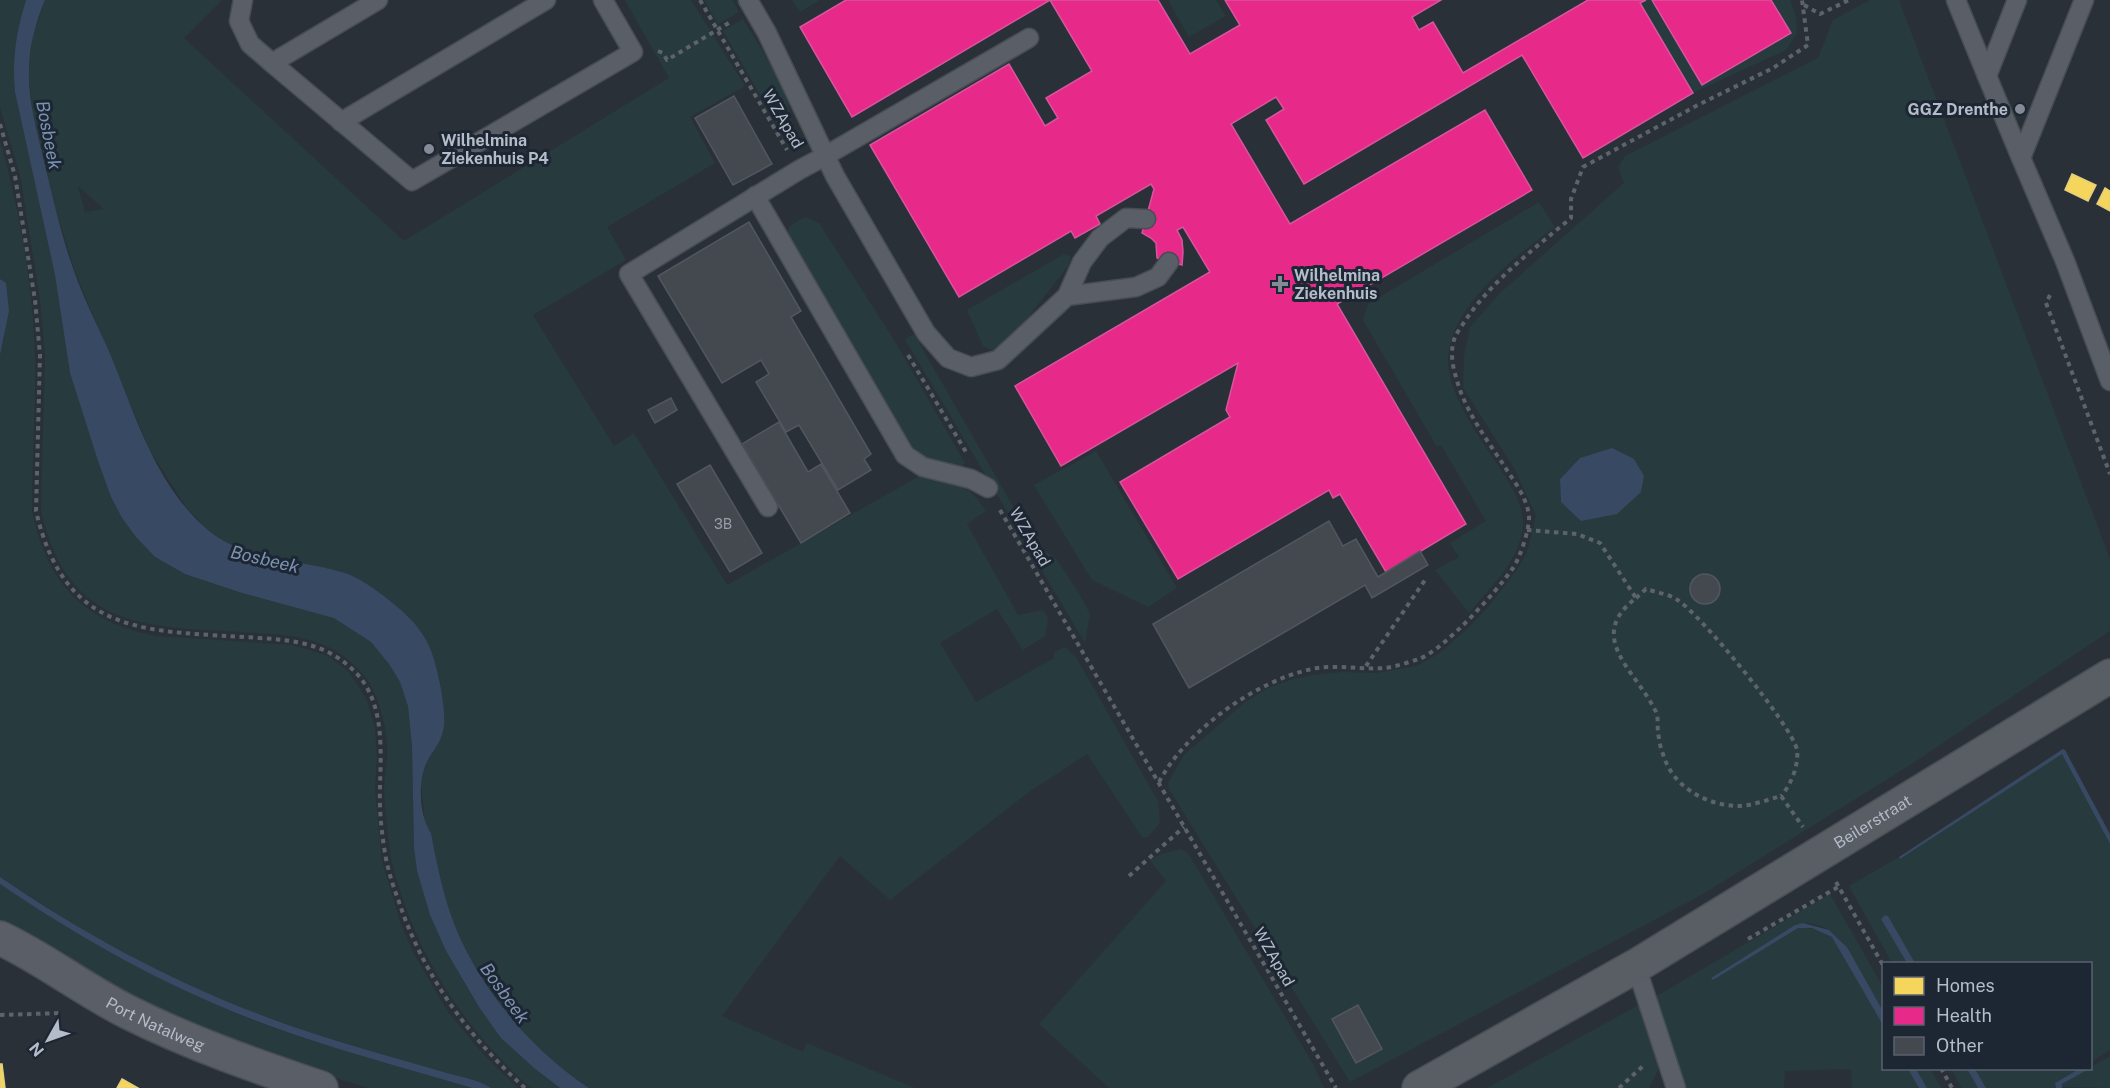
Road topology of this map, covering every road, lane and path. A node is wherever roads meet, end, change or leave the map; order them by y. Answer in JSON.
{"nodes":[{"id":1,"x":243,"y":0,"type":"edge"},
{"id":2,"x":378,"y":0,"type":"edge"},
{"id":3,"x":546,"y":0,"type":"edge"},
{"id":4,"x":603,"y":0,"type":"edge"},
{"id":5,"x":700,"y":0,"type":"edge"},
{"id":6,"x":1849,"y":0,"type":"edge"},
{"id":7,"x":1956,"y":0,"type":"edge"},
{"id":8,"x":2017,"y":0,"type":"edge"},
{"id":9,"x":2084,"y":0,"type":"edge"},
{"id":10,"x":1803,"y":3,"type":"edge"},
{"id":11,"x":750,"y":4,"type":"edge"},
{"id":12,"x":717,"y":30,"type":"junction"},
{"id":13,"x":1029,"y":38,"type":"dead end"},
{"id":14,"x":633,"y":52,"type":"junction"},
{"id":15,"x":272,"y":63,"type":"junction"},
{"id":16,"x":1987,"y":76,"type":"junction"},
{"id":17,"x":341,"y":122,"type":"junction"},
{"id":18,"x":0,"y":124,"type":"edge"},
{"id":19,"x":825,"y":156,"type":"junction"},
{"id":20,"x":2021,"y":158,"type":"junction"},
{"id":21,"x":799,"y":170,"type":"junction"},
{"id":22,"x":755,"y":196,"type":"junction"},
{"id":23,"x":1146,"y":219,"type":"dead end"},
{"id":24,"x":2065,"y":261,"type":"junction"},
{"id":25,"x":1168,"y":262,"type":"dead end"},
{"id":26,"x":1067,"y":296,"type":"junction"},
{"id":27,"x":906,"y":352,"type":"dead end"},
{"id":28,"x":2110,"y":381,"type":"edge"},
{"id":29,"x":2110,"y":474,"type":"edge"},
{"id":30,"x":988,"y":488,"type":"junction"},
{"id":31,"x":768,"y":507,"type":"dead end"},
{"id":32,"x":1527,"y":530,"type":"junction"},
{"id":33,"x":1425,"y":580,"type":"dead end"},
{"id":34,"x":1636,"y":598,"type":"junction"},
{"id":35,"x":1366,"y":667,"type":"junction"},
{"id":36,"x":2110,"y":676,"type":"edge"},
{"id":37,"x":1159,"y":783,"type":"junction"},
{"id":38,"x":1781,"y":796,"type":"junction"},
{"id":39,"x":1185,"y":827,"type":"junction"},
{"id":40,"x":1820,"y":854,"type":"junction"},
{"id":41,"x":1129,"y":876,"type":"dead end"},
{"id":42,"x":1838,"y":887,"type":"dead end"},
{"id":43,"x":0,"y":938,"type":"edge"},
{"id":44,"x":1882,"y":964,"type":"edge"},
{"id":45,"x":1636,"y":966,"type":"junction"},
{"id":46,"x":66,"y":1013,"type":"dead end"},
{"id":47,"x":0,"y":1015,"type":"edge"},
{"id":48,"x":1942,"y":1070,"type":"edge"},
{"id":49,"x":321,"y":1088,"type":"edge"},
{"id":50,"x":525,"y":1088,"type":"edge"},
{"id":51,"x":1336,"y":1088,"type":"edge"},
{"id":52,"x":1419,"y":1088,"type":"edge"},
{"id":53,"x":1676,"y":1088,"type":"edge"},
{"id":54,"x":1953,"y":1088,"type":"edge"}],
"edges":[{"from":1,"to":15,"type":"lane"},
{"from":2,"to":15,"type":"lane"},
{"from":3,"to":17,"type":"lane"},
{"from":4,"to":14,"type":"lane"},
{"from":5,"to":12,"type":"path","name":"WZApad"},
{"from":6,"to":10,"type":"path"},
{"from":7,"to":16,"type":"lane"},
{"from":8,"to":16,"type":"lane"},
{"from":9,"to":20,"type":"lane"},
{"from":10,"to":32,"type":"path"},
{"from":11,"to":12,"type":"path"},
{"from":11,"to":19,"type":"lane"},
{"from":12,"to":14,"type":"path"},
{"from":12,"to":21,"type":"path","name":"WZApad"},
{"from":13,"to":19,"type":"lane"},
{"from":14,"to":17,"type":"lane"},
{"from":15,"to":17,"type":"lane"},
{"from":16,"to":20,"type":"lane"},
{"from":18,"to":50,"type":"path"},
{"from":19,"to":21,"type":"lane"},
{"from":19,"to":26,"type":"lane"},
{"from":20,"to":24,"type":"lane"},
{"from":21,"to":22,"type":"lane"},
{"from":22,"to":30,"type":"lane"},
{"from":22,"to":31,"type":"lane"},
{"from":23,"to":26,"type":"lane"},
{"from":24,"to":28,"type":"lane"},
{"from":24,"to":29,"type":"path"},
{"from":25,"to":26,"type":"lane"},
{"from":27,"to":30,"type":"path","name":"WZApad"},
{"from":30,"to":37,"type":"path","name":"WZApad"},
{"from":32,"to":34,"type":"path"},
{"from":32,"to":35,"type":"path"},
{"from":33,"to":35,"type":"path"},
{"from":34,"to":38,"type":"path"},
{"from":34,"to":38,"type":"path"},
{"from":35,"to":37,"type":"path"},
{"from":36,"to":40,"type":"street","name":"Beilerstraat"},
{"from":37,"to":39,"type":"path","name":"WZApad"},
{"from":38,"to":40,"type":"path"},
{"from":39,"to":41,"type":"path"},
{"from":39,"to":51,"type":"path","name":"WZApad"},
{"from":40,"to":45,"type":"street","name":"Beilerstraat"},
{"from":42,"to":44,"type":"path"},
{"from":43,"to":49,"type":"street","name":"Port Natalweg"},
{"from":45,"to":52,"type":"street","name":"Beilerstraat"},
{"from":45,"to":53,"type":"lane"},
{"from":46,"to":47,"type":"path"},
{"from":48,"to":54,"type":"path"}]}
